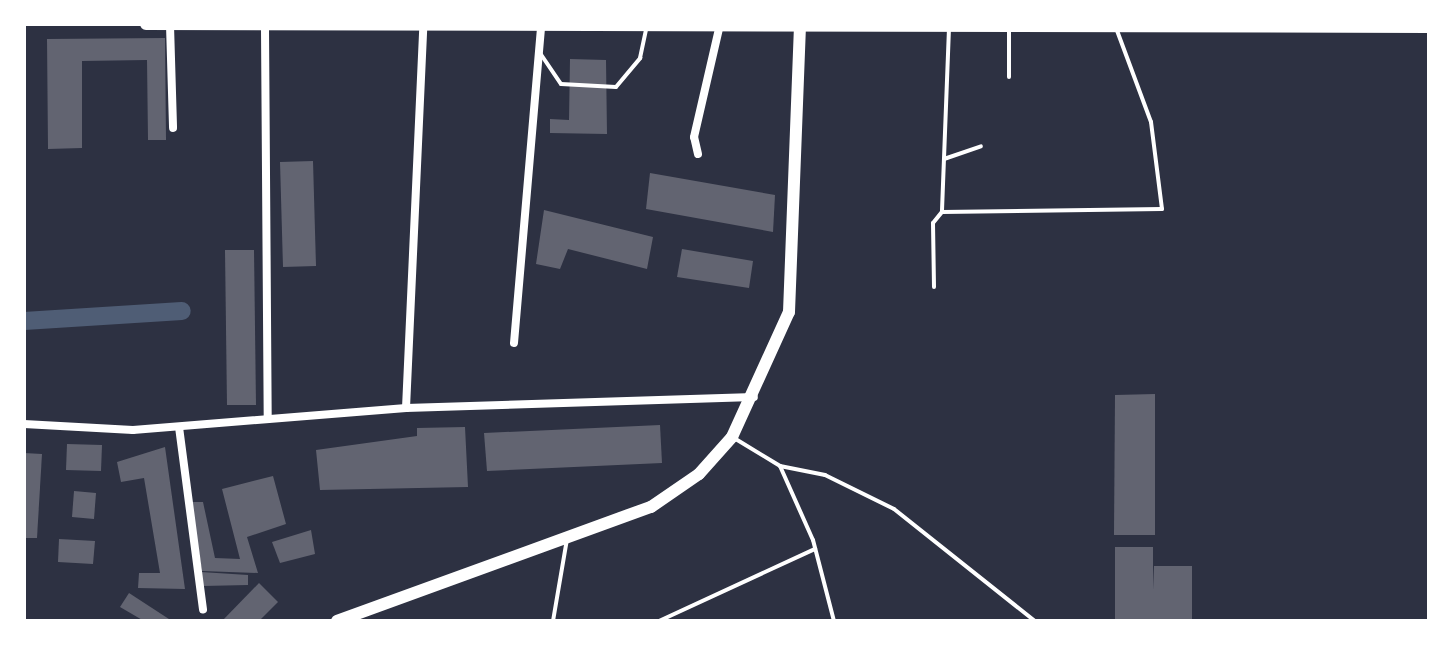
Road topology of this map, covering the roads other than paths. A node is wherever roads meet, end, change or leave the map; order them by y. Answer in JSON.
{"nodes":[{"id":1,"x":146,"y":24,"type":"edge"},
{"id":2,"x":170,"y":25,"type":"edge"},
{"id":3,"x":310,"y":26,"type":"edge"},
{"id":4,"x":815,"y":26,"type":"edge"},
{"id":5,"x":1060,"y":26,"type":"edge"},
{"id":6,"x":1217,"y":26,"type":"edge"},
{"id":7,"x":1429,"y":27,"type":"edge"},
{"id":8,"x":949,"y":28,"type":"junction"},
{"id":9,"x":1009,"y":28,"type":"junction"},
{"id":10,"x":1116,"y":28,"type":"junction"},
{"id":11,"x":265,"y":29,"type":"junction"},
{"id":12,"x":423,"y":29,"type":"junction"},
{"id":13,"x":541,"y":29,"type":"junction"},
{"id":14,"x":646,"y":29,"type":"junction"},
{"id":15,"x":719,"y":29,"type":"junction"},
{"id":16,"x":800,"y":29,"type":"junction"},
{"id":17,"x":539,"y":51,"type":"junction"},
{"id":18,"x":1009,"y":77,"type":"dead end"},
{"id":19,"x":173,"y":128,"type":"dead end"},
{"id":20,"x":981,"y":146,"type":"dead end"},
{"id":21,"x":698,"y":154,"type":"dead end"},
{"id":22,"x":944,"y":159,"type":"junction"},
{"id":23,"x":942,"y":212,"type":"junction"},
{"id":24,"x":934,"y":287,"type":"dead end"},
{"id":25,"x":514,"y":343,"type":"dead end"},
{"id":26,"x":755,"y":397,"type":"junction"},
{"id":27,"x":406,"y":408,"type":"junction"},
{"id":28,"x":268,"y":419,"type":"junction"},
{"id":29,"x":24,"y":424,"type":"edge"},
{"id":30,"x":179,"y":427,"type":"junction"},
{"id":31,"x":732,"y":437,"type":"junction"},
{"id":32,"x":780,"y":466,"type":"junction"},
{"id":33,"x":568,"y":533,"type":"junction"},
{"id":34,"x":815,"y":549,"type":"junction"},
{"id":35,"x":203,"y":609,"type":"dead end"},
{"id":36,"x":337,"y":621,"type":"edge"},
{"id":37,"x":553,"y":621,"type":"edge"},
{"id":38,"x":659,"y":621,"type":"edge"},
{"id":39,"x":834,"y":621,"type":"edge"},
{"id":40,"x":1035,"y":621,"type":"edge"}],
"edges":[{"from":1,"to":2,"type":"main road"},
{"from":2,"to":11,"type":"main road"},
{"from":2,"to":19,"type":"street"},
{"from":3,"to":11,"type":"main road"},
{"from":3,"to":12,"type":"main road"},
{"from":4,"to":8,"type":"main road"},
{"from":4,"to":16,"type":"main road"},
{"from":5,"to":9,"type":"main road"},
{"from":5,"to":10,"type":"main road"},
{"from":6,"to":7,"type":"main road"},
{"from":6,"to":10,"type":"main road"},
{"from":8,"to":9,"type":"main road"},
{"from":8,"to":22,"type":"lane"},
{"from":9,"to":18,"type":"lane"},
{"from":10,"to":23,"type":"lane"},
{"from":11,"to":28,"type":"street"},
{"from":12,"to":13,"type":"main road"},
{"from":12,"to":27,"type":"street"},
{"from":13,"to":14,"type":"main road"},
{"from":13,"to":17,"type":"street"},
{"from":14,"to":15,"type":"main road"},
{"from":14,"to":17,"type":"lane"},
{"from":15,"to":16,"type":"main road"},
{"from":15,"to":21,"type":"street"},
{"from":16,"to":26,"type":"main road"},
{"from":17,"to":25,"type":"street"},
{"from":20,"to":22,"type":"lane"},
{"from":22,"to":23,"type":"lane"},
{"from":23,"to":24,"type":"lane"},
{"from":26,"to":27,"type":"street"},
{"from":26,"to":31,"type":"main road"},
{"from":27,"to":28,"type":"street"},
{"from":28,"to":30,"type":"street"},
{"from":29,"to":30,"type":"street"},
{"from":30,"to":35,"type":"street"},
{"from":31,"to":32,"type":"lane"},
{"from":31,"to":33,"type":"main road"},
{"from":32,"to":34,"type":"lane"},
{"from":32,"to":40,"type":"lane"},
{"from":33,"to":36,"type":"main road"},
{"from":33,"to":37,"type":"lane"},
{"from":34,"to":38,"type":"lane"},
{"from":34,"to":39,"type":"lane"}]}
